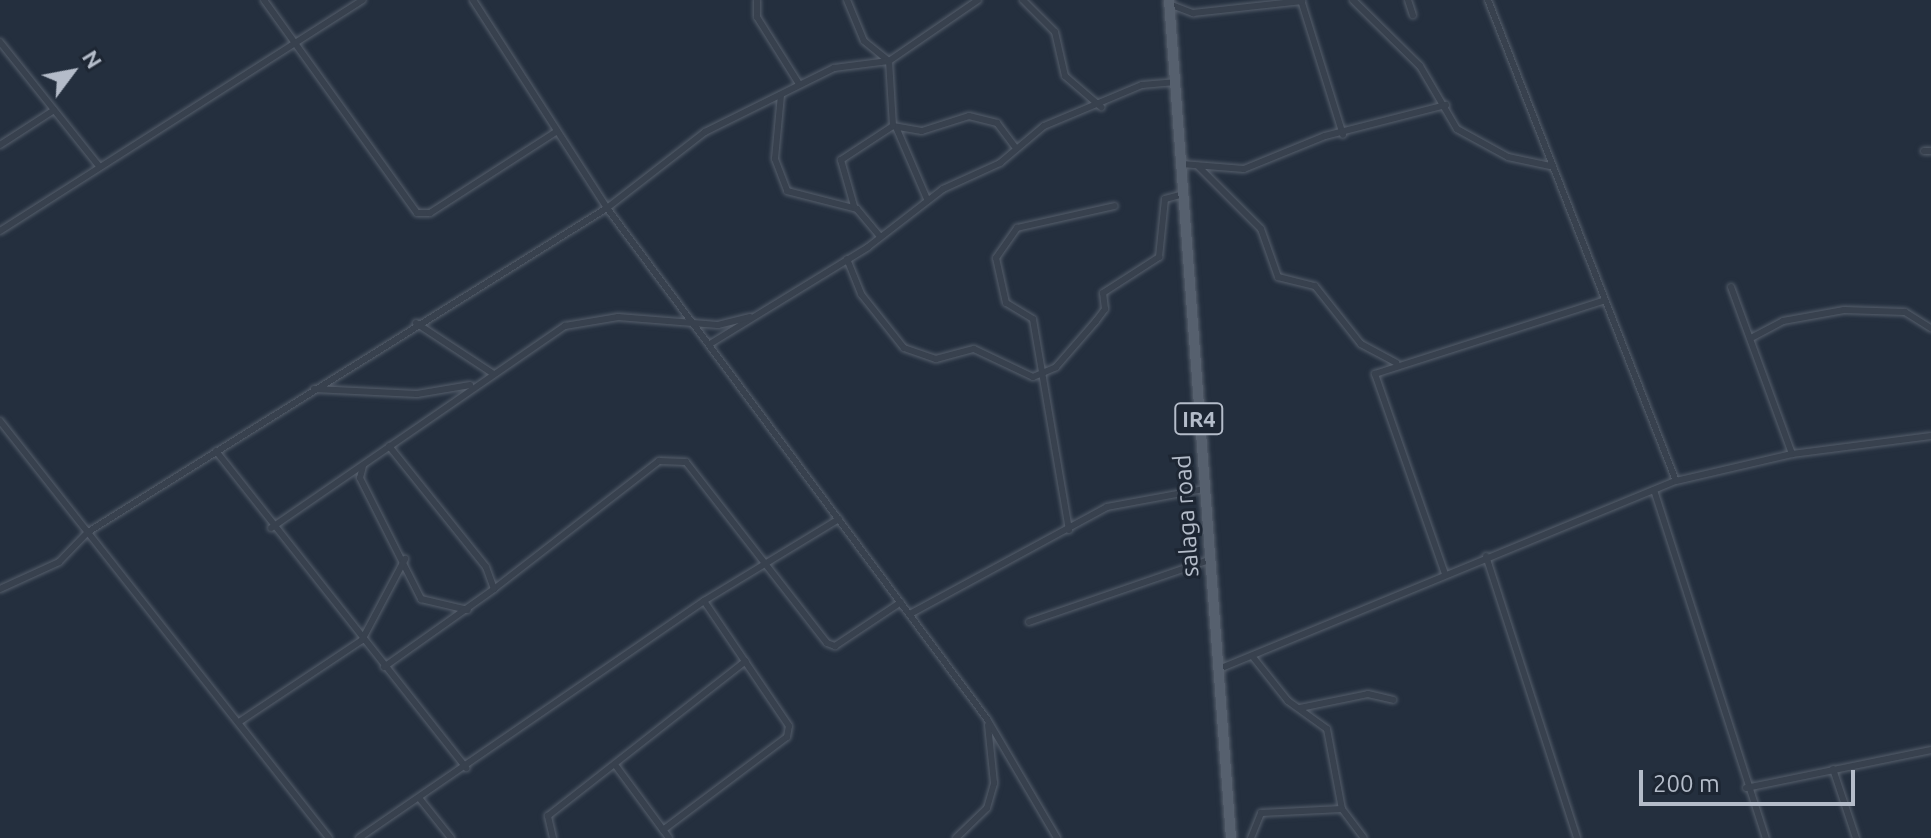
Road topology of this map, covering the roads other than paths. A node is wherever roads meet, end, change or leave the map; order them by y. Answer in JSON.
{"nodes":[{"id":1,"x":264,"y":0,"type":"edge"},
{"id":2,"x":363,"y":0,"type":"edge"},
{"id":3,"x":473,"y":0,"type":"edge"},
{"id":4,"x":757,"y":0,"type":"edge"},
{"id":5,"x":847,"y":0,"type":"edge"},
{"id":6,"x":978,"y":0,"type":"edge"},
{"id":7,"x":1023,"y":0,"type":"edge"},
{"id":8,"x":1302,"y":0,"type":"edge"},
{"id":9,"x":1353,"y":0,"type":"edge"},
{"id":10,"x":1408,"y":0,"type":"edge"},
{"id":11,"x":1488,"y":0,"type":"edge"},
{"id":12,"x":969,"y":2,"type":"edge"},
{"id":13,"x":1169,"y":2,"type":"edge"},
{"id":14,"x":1413,"y":15,"type":"dead end"},
{"id":15,"x":0,"y":42,"type":"edge"},
{"id":16,"x":294,"y":42,"type":"junction"},
{"id":17,"x":889,"y":61,"type":"junction"},
{"id":18,"x":1175,"y":82,"type":"junction"},
{"id":19,"x":799,"y":84,"type":"junction"},
{"id":20,"x":781,"y":95,"type":"junction"},
{"id":21,"x":1446,"y":105,"type":"junction"},
{"id":22,"x":1101,"y":107,"type":"junction"},
{"id":23,"x":54,"y":110,"type":"junction"},
{"id":24,"x":894,"y":126,"type":"junction"},
{"id":25,"x":557,"y":131,"type":"junction"},
{"id":26,"x":1343,"y":135,"type":"junction"},
{"id":27,"x":0,"y":145,"type":"edge"},
{"id":28,"x":1015,"y":147,"type":"junction"},
{"id":29,"x":1182,"y":164,"type":"junction"},
{"id":30,"x":99,"y":166,"type":"junction"},
{"id":31,"x":1198,"y":166,"type":"junction"},
{"id":32,"x":1550,"y":166,"type":"junction"},
{"id":33,"x":1184,"y":194,"type":"junction"},
{"id":34,"x":927,"y":199,"type":"junction"},
{"id":35,"x":1115,"y":206,"type":"dead end"},
{"id":36,"x":607,"y":208,"type":"junction"},
{"id":37,"x":857,"y":209,"type":"junction"},
{"id":38,"x":0,"y":231,"type":"edge"},
{"id":39,"x":880,"y":236,"type":"junction"},
{"id":40,"x":847,"y":259,"type":"junction"},
{"id":41,"x":1731,"y":287,"type":"dead end"},
{"id":42,"x":1602,"y":301,"type":"junction"},
{"id":43,"x":750,"y":317,"type":"junction"},
{"id":44,"x":416,"y":323,"type":"junction"},
{"id":45,"x":698,"y":325,"type":"junction"},
{"id":46,"x":1931,"y":328,"type":"edge"},
{"id":47,"x":1753,"y":337,"type":"junction"},
{"id":48,"x":710,"y":344,"type":"junction"},
{"id":49,"x":1396,"y":363,"type":"junction"},
{"id":50,"x":1047,"y":372,"type":"junction"},
{"id":51,"x":492,"y":373,"type":"junction"},
{"id":52,"x":471,"y":385,"type":"junction"},
{"id":53,"x":314,"y":389,"type":"junction"},
{"id":54,"x":0,"y":421,"type":"edge"},
{"id":55,"x":1931,"y":436,"type":"edge"},
{"id":56,"x":389,"y":446,"type":"junction"},
{"id":57,"x":216,"y":451,"type":"junction"},
{"id":58,"x":1792,"y":454,"type":"junction"},
{"id":59,"x":363,"y":466,"type":"junction"},
{"id":60,"x":1676,"y":481,"type":"junction"},
{"id":61,"x":1204,"y":489,"type":"junction"},
{"id":62,"x":1654,"y":490,"type":"junction"},
{"id":63,"x":839,"y":519,"type":"junction"},
{"id":64,"x":271,"y":528,"type":"junction"},
{"id":65,"x":1069,"y":530,"type":"junction"},
{"id":66,"x":88,"y":532,"type":"junction"},
{"id":67,"x":1486,"y":556,"type":"junction"},
{"id":68,"x":405,"y":559,"type":"junction"},
{"id":69,"x":1209,"y":560,"type":"junction"},
{"id":70,"x":767,"y":566,"type":"junction"},
{"id":71,"x":1445,"y":574,"type":"junction"},
{"id":72,"x":0,"y":589,"type":"edge"},
{"id":73,"x":494,"y":589,"type":"junction"},
{"id":74,"x":704,"y":601,"type":"junction"},
{"id":75,"x":901,"y":602,"type":"junction"},
{"id":76,"x":468,"y":610,"type":"junction"},
{"id":77,"x":910,"y":614,"type":"junction"},
{"id":78,"x":1029,"y":622,"type":"dead end"},
{"id":79,"x":362,"y":640,"type":"junction"},
{"id":80,"x":1253,"y":657,"type":"junction"},
{"id":81,"x":746,"y":661,"type":"junction"},
{"id":82,"x":384,"y":667,"type":"junction"},
{"id":83,"x":1219,"y":669,"type":"junction"},
{"id":84,"x":1393,"y":700,"type":"dead end"},
{"id":85,"x":1300,"y":708,"type":"junction"},
{"id":86,"x":987,"y":719,"type":"junction"},
{"id":87,"x":239,"y":722,"type":"junction"},
{"id":88,"x":1931,"y":750,"type":"edge"},
{"id":89,"x":616,"y":766,"type":"junction"},
{"id":90,"x":466,"y":768,"type":"junction"},
{"id":91,"x":1833,"y":769,"type":"junction"},
{"id":92,"x":1746,"y":788,"type":"junction"},
{"id":93,"x":420,"y":799,"type":"junction"},
{"id":94,"x":1342,"y":809,"type":"junction"},
{"id":95,"x":663,"y":830,"type":"junction"},
{"id":96,"x":329,"y":838,"type":"edge"},
{"id":97,"x":359,"y":838,"type":"edge"},
{"id":98,"x":451,"y":838,"type":"edge"},
{"id":99,"x":553,"y":838,"type":"edge"},
{"id":100,"x":669,"y":838,"type":"edge"},
{"id":101,"x":956,"y":838,"type":"edge"},
{"id":102,"x":1057,"y":838,"type":"edge"},
{"id":103,"x":1231,"y":838,"type":"edge"},
{"id":104,"x":1251,"y":838,"type":"edge"},
{"id":105,"x":1364,"y":838,"type":"edge"},
{"id":106,"x":1577,"y":838,"type":"edge"},
{"id":107,"x":1766,"y":838,"type":"edge"},
{"id":108,"x":1856,"y":838,"type":"edge"}],
"edges":[{"from":1,"to":16,"type":"street"},
{"from":2,"to":16,"type":"street"},
{"from":3,"to":25,"type":"street"},
{"from":4,"to":19,"type":"street"},
{"from":5,"to":17,"type":"street"},
{"from":6,"to":12,"type":"street"},
{"from":7,"to":22,"type":"street"},
{"from":8,"to":13,"type":"street"},
{"from":8,"to":26,"type":"street"},
{"from":9,"to":21,"type":"street"},
{"from":10,"to":14,"type":"street"},
{"from":11,"to":32,"type":"street"},
{"from":12,"to":17,"type":"street"},
{"from":13,"to":18,"type":"main road","name":"salaga road","number":"IR4"},
{"from":15,"to":23,"type":"street"},
{"from":16,"to":25,"type":"street"},
{"from":16,"to":30,"type":"street"},
{"from":17,"to":19,"type":"street"},
{"from":17,"to":24,"type":"street"},
{"from":18,"to":22,"type":"street"},
{"from":18,"to":29,"type":"main road","name":"salaga road","number":"IR4"},
{"from":19,"to":20,"type":"street"},
{"from":20,"to":36,"type":"street"},
{"from":20,"to":37,"type":"street"},
{"from":21,"to":26,"type":"street"},
{"from":21,"to":32,"type":"street"},
{"from":22,"to":28,"type":"street"},
{"from":23,"to":27,"type":"street"},
{"from":23,"to":30,"type":"street"},
{"from":24,"to":28,"type":"street"},
{"from":24,"to":34,"type":"street"},
{"from":24,"to":37,"type":"street"},
{"from":25,"to":36,"type":"street"},
{"from":26,"to":31,"type":"street"},
{"from":28,"to":34,"type":"street"},
{"from":29,"to":31,"type":"street"},
{"from":29,"to":33,"type":"main road","name":"salaga road","number":"IR4"},
{"from":30,"to":38,"type":"street"},
{"from":31,"to":49,"type":"street"},
{"from":32,"to":42,"type":"street"},
{"from":33,"to":50,"type":"street"},
{"from":33,"to":61,"type":"main road","name":"salaga road","number":"IR4"},
{"from":34,"to":39,"type":"street"},
{"from":35,"to":50,"type":"street"},
{"from":36,"to":44,"type":"street"},
{"from":36,"to":45,"type":"street"},
{"from":37,"to":39,"type":"street"},
{"from":39,"to":40,"type":"street"},
{"from":40,"to":43,"type":"street"},
{"from":40,"to":50,"type":"street"},
{"from":41,"to":47,"type":"street"},
{"from":42,"to":49,"type":"street"},
{"from":42,"to":60,"type":"street"},
{"from":43,"to":45,"type":"street"},
{"from":43,"to":48,"type":"street"},
{"from":44,"to":51,"type":"street"},
{"from":44,"to":53,"type":"street"},
{"from":45,"to":48,"type":"street"},
{"from":45,"to":51,"type":"street"},
{"from":46,"to":47,"type":"street"},
{"from":47,"to":58,"type":"street"},
{"from":48,"to":63,"type":"street"},
{"from":49,"to":71,"type":"street"},
{"from":50,"to":65,"type":"street"},
{"from":51,"to":52,"type":"street"},
{"from":52,"to":53,"type":"street"},
{"from":52,"to":56,"type":"street"},
{"from":53,"to":57,"type":"street"},
{"from":54,"to":66,"type":"street"},
{"from":55,"to":58,"type":"street"},
{"from":56,"to":59,"type":"street"},
{"from":56,"to":73,"type":"street"},
{"from":57,"to":64,"type":"street"},
{"from":57,"to":66,"type":"street"},
{"from":58,"to":60,"type":"street"},
{"from":59,"to":64,"type":"street"},
{"from":59,"to":68,"type":"street"},
{"from":60,"to":62,"type":"street"},
{"from":61,"to":65,"type":"street"},
{"from":61,"to":69,"type":"main road","name":"salaga road","number":"IR4"},
{"from":62,"to":67,"type":"street"},
{"from":62,"to":92,"type":"street"},
{"from":63,"to":70,"type":"street"},
{"from":63,"to":75,"type":"street"},
{"from":64,"to":79,"type":"street"},
{"from":65,"to":77,"type":"street"},
{"from":66,"to":72,"type":"street"},
{"from":66,"to":87,"type":"street"},
{"from":67,"to":71,"type":"street"},
{"from":67,"to":106,"type":"street"},
{"from":68,"to":76,"type":"street"},
{"from":68,"to":79,"type":"street"},
{"from":69,"to":78,"type":"street"},
{"from":69,"to":83,"type":"main road","name":"salaga road","number":"IR4"},
{"from":70,"to":73,"type":"street"},
{"from":70,"to":74,"type":"street"},
{"from":70,"to":75,"type":"street"},
{"from":71,"to":80,"type":"street"},
{"from":73,"to":76,"type":"street"},
{"from":74,"to":81,"type":"street"},
{"from":74,"to":90,"type":"street"},
{"from":75,"to":77,"type":"street"},
{"from":76,"to":82,"type":"street"},
{"from":77,"to":86,"type":"street"},
{"from":79,"to":82,"type":"street"},
{"from":79,"to":87,"type":"street"},
{"from":80,"to":83,"type":"street"},
{"from":80,"to":85,"type":"street"},
{"from":81,"to":89,"type":"street"},
{"from":81,"to":95,"type":"street"},
{"from":82,"to":90,"type":"street"},
{"from":83,"to":103,"type":"main road","name":"salaga road","number":"IR4"},
{"from":84,"to":85,"type":"street"},
{"from":85,"to":94,"type":"street"},
{"from":86,"to":101,"type":"street"},
{"from":86,"to":102,"type":"street"},
{"from":87,"to":96,"type":"street"},
{"from":88,"to":91,"type":"street"},
{"from":89,"to":95,"type":"street"},
{"from":89,"to":99,"type":"street"},
{"from":90,"to":93,"type":"street"},
{"from":91,"to":92,"type":"street"},
{"from":91,"to":108,"type":"street"},
{"from":92,"to":107,"type":"street"},
{"from":93,"to":97,"type":"street"},
{"from":93,"to":98,"type":"street"},
{"from":94,"to":104,"type":"street"},
{"from":94,"to":105,"type":"street"},
{"from":95,"to":100,"type":"street"}]}
